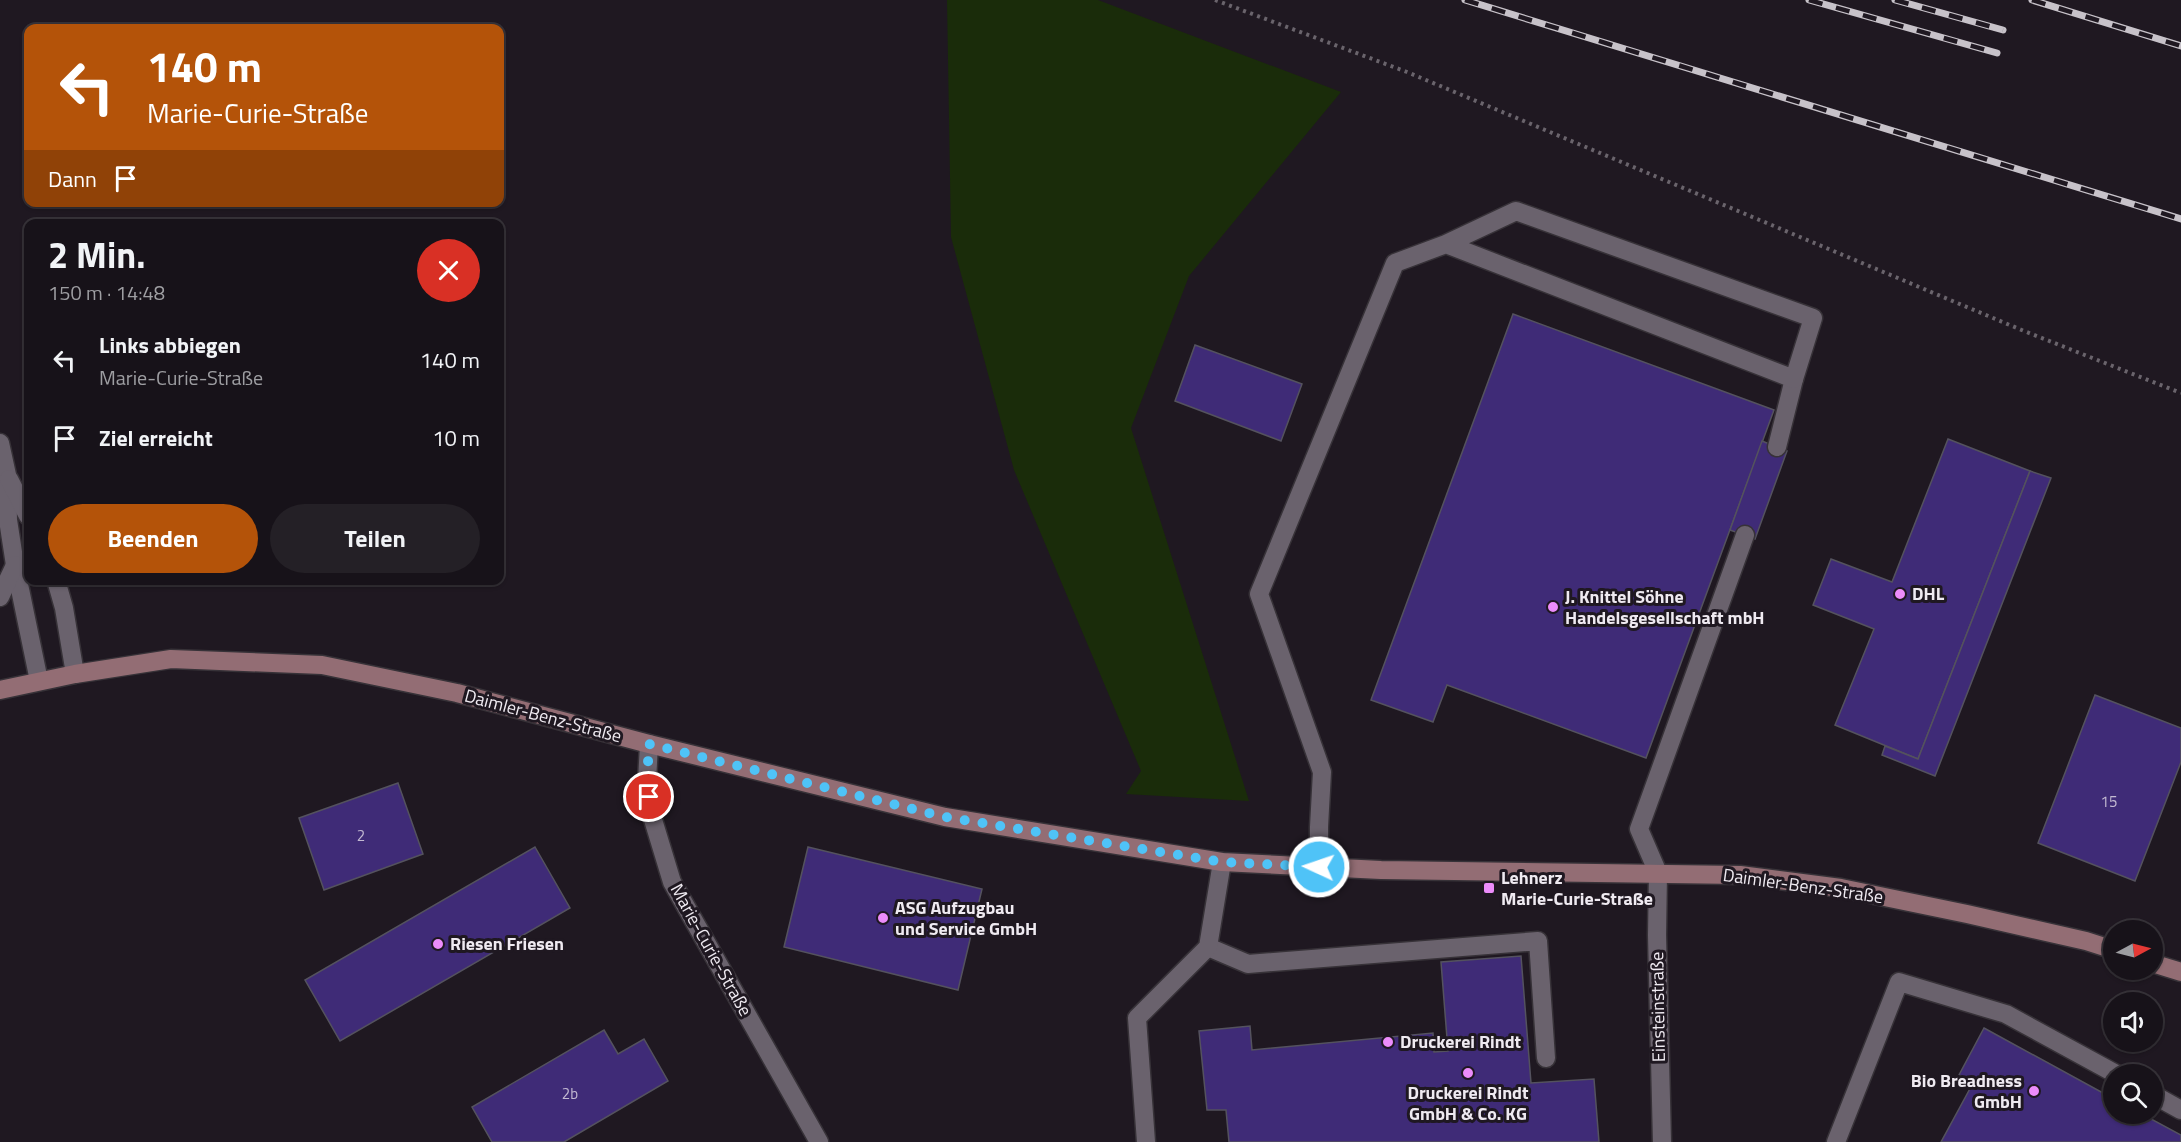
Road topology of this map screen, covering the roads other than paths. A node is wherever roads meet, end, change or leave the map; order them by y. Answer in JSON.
{"nodes":[{"id":1,"x":1446,"y":244,"type":"junction"},
{"id":2,"x":1794,"y":379,"type":"junction"},
{"id":3,"x":0,"y":443,"type":"edge"},
{"id":4,"x":1777,"y":447,"type":"dead end"},
{"id":5,"x":7,"y":475,"type":"junction"},
{"id":6,"x":24,"y":508,"type":"edge"},
{"id":7,"x":1745,"y":535,"type":"dead end"},
{"id":8,"x":15,"y":565,"type":"junction"},
{"id":9,"x":57,"y":585,"type":"edge"},
{"id":10,"x":0,"y":597,"type":"edge"},
{"id":11,"x":75,"y":674,"type":"junction"},
{"id":12,"x":39,"y":681,"type":"junction"},
{"id":13,"x":0,"y":690,"type":"edge"},
{"id":14,"x":649,"y":744,"type":"junction"},
{"id":15,"x":1222,"y":862,"type":"junction"},
{"id":16,"x":1319,"y":867,"type":"junction"},
{"id":17,"x":1658,"y":873,"type":"junction"},
{"id":18,"x":2103,"y":946,"type":"edge"},
{"id":19,"x":1208,"y":947,"type":"junction"},
{"id":20,"x":2163,"y":966,"type":"edge"},
{"id":21,"x":2181,"y":972,"type":"edge"},
{"id":22,"x":1546,"y":1058,"type":"dead end"},
{"id":23,"x":2103,"y":1067,"type":"edge"},
{"id":24,"x":2163,"y":1100,"type":"edge"},
{"id":25,"x":2181,"y":1110,"type":"edge"},
{"id":26,"x":819,"y":1142,"type":"edge"},
{"id":27,"x":1146,"y":1142,"type":"edge"},
{"id":28,"x":1662,"y":1142,"type":"edge"},
{"id":29,"x":1836,"y":1142,"type":"edge"}],
"edges":[{"from":1,"to":2,"type":"street"},
{"from":1,"to":2,"type":"street"},
{"from":1,"to":16,"type":"street"},
{"from":2,"to":4,"type":"street"},
{"from":3,"to":5,"type":"street"},
{"from":5,"to":6,"type":"street"},
{"from":5,"to":8,"type":"street"},
{"from":7,"to":17,"type":"street"},
{"from":8,"to":10,"type":"street"},
{"from":8,"to":12,"type":"street"},
{"from":9,"to":11,"type":"street"},
{"from":11,"to":12,"type":"street","name":"Daimler-Benz-Straße"},
{"from":11,"to":14,"type":"street","name":"Daimler-Benz-Straße"},
{"from":12,"to":13,"type":"street","name":"Daimler-Benz-Straße"},
{"from":14,"to":15,"type":"street","name":"Daimler-Benz-Straße"},
{"from":14,"to":26,"type":"street","name":"Marie-Curie-Straße"},
{"from":15,"to":16,"type":"street","name":"Daimler-Benz-Straße"},
{"from":15,"to":19,"type":"street"},
{"from":16,"to":17,"type":"street","name":"Daimler-Benz-Straße"},
{"from":17,"to":18,"type":"street","name":"Daimler-Benz-Straße"},
{"from":17,"to":28,"type":"street","name":"Einsteinstraße"},
{"from":19,"to":22,"type":"street"},
{"from":19,"to":27,"type":"street"},
{"from":20,"to":21,"type":"street"},
{"from":23,"to":29,"type":"street"},
{"from":24,"to":25,"type":"street"}]}
